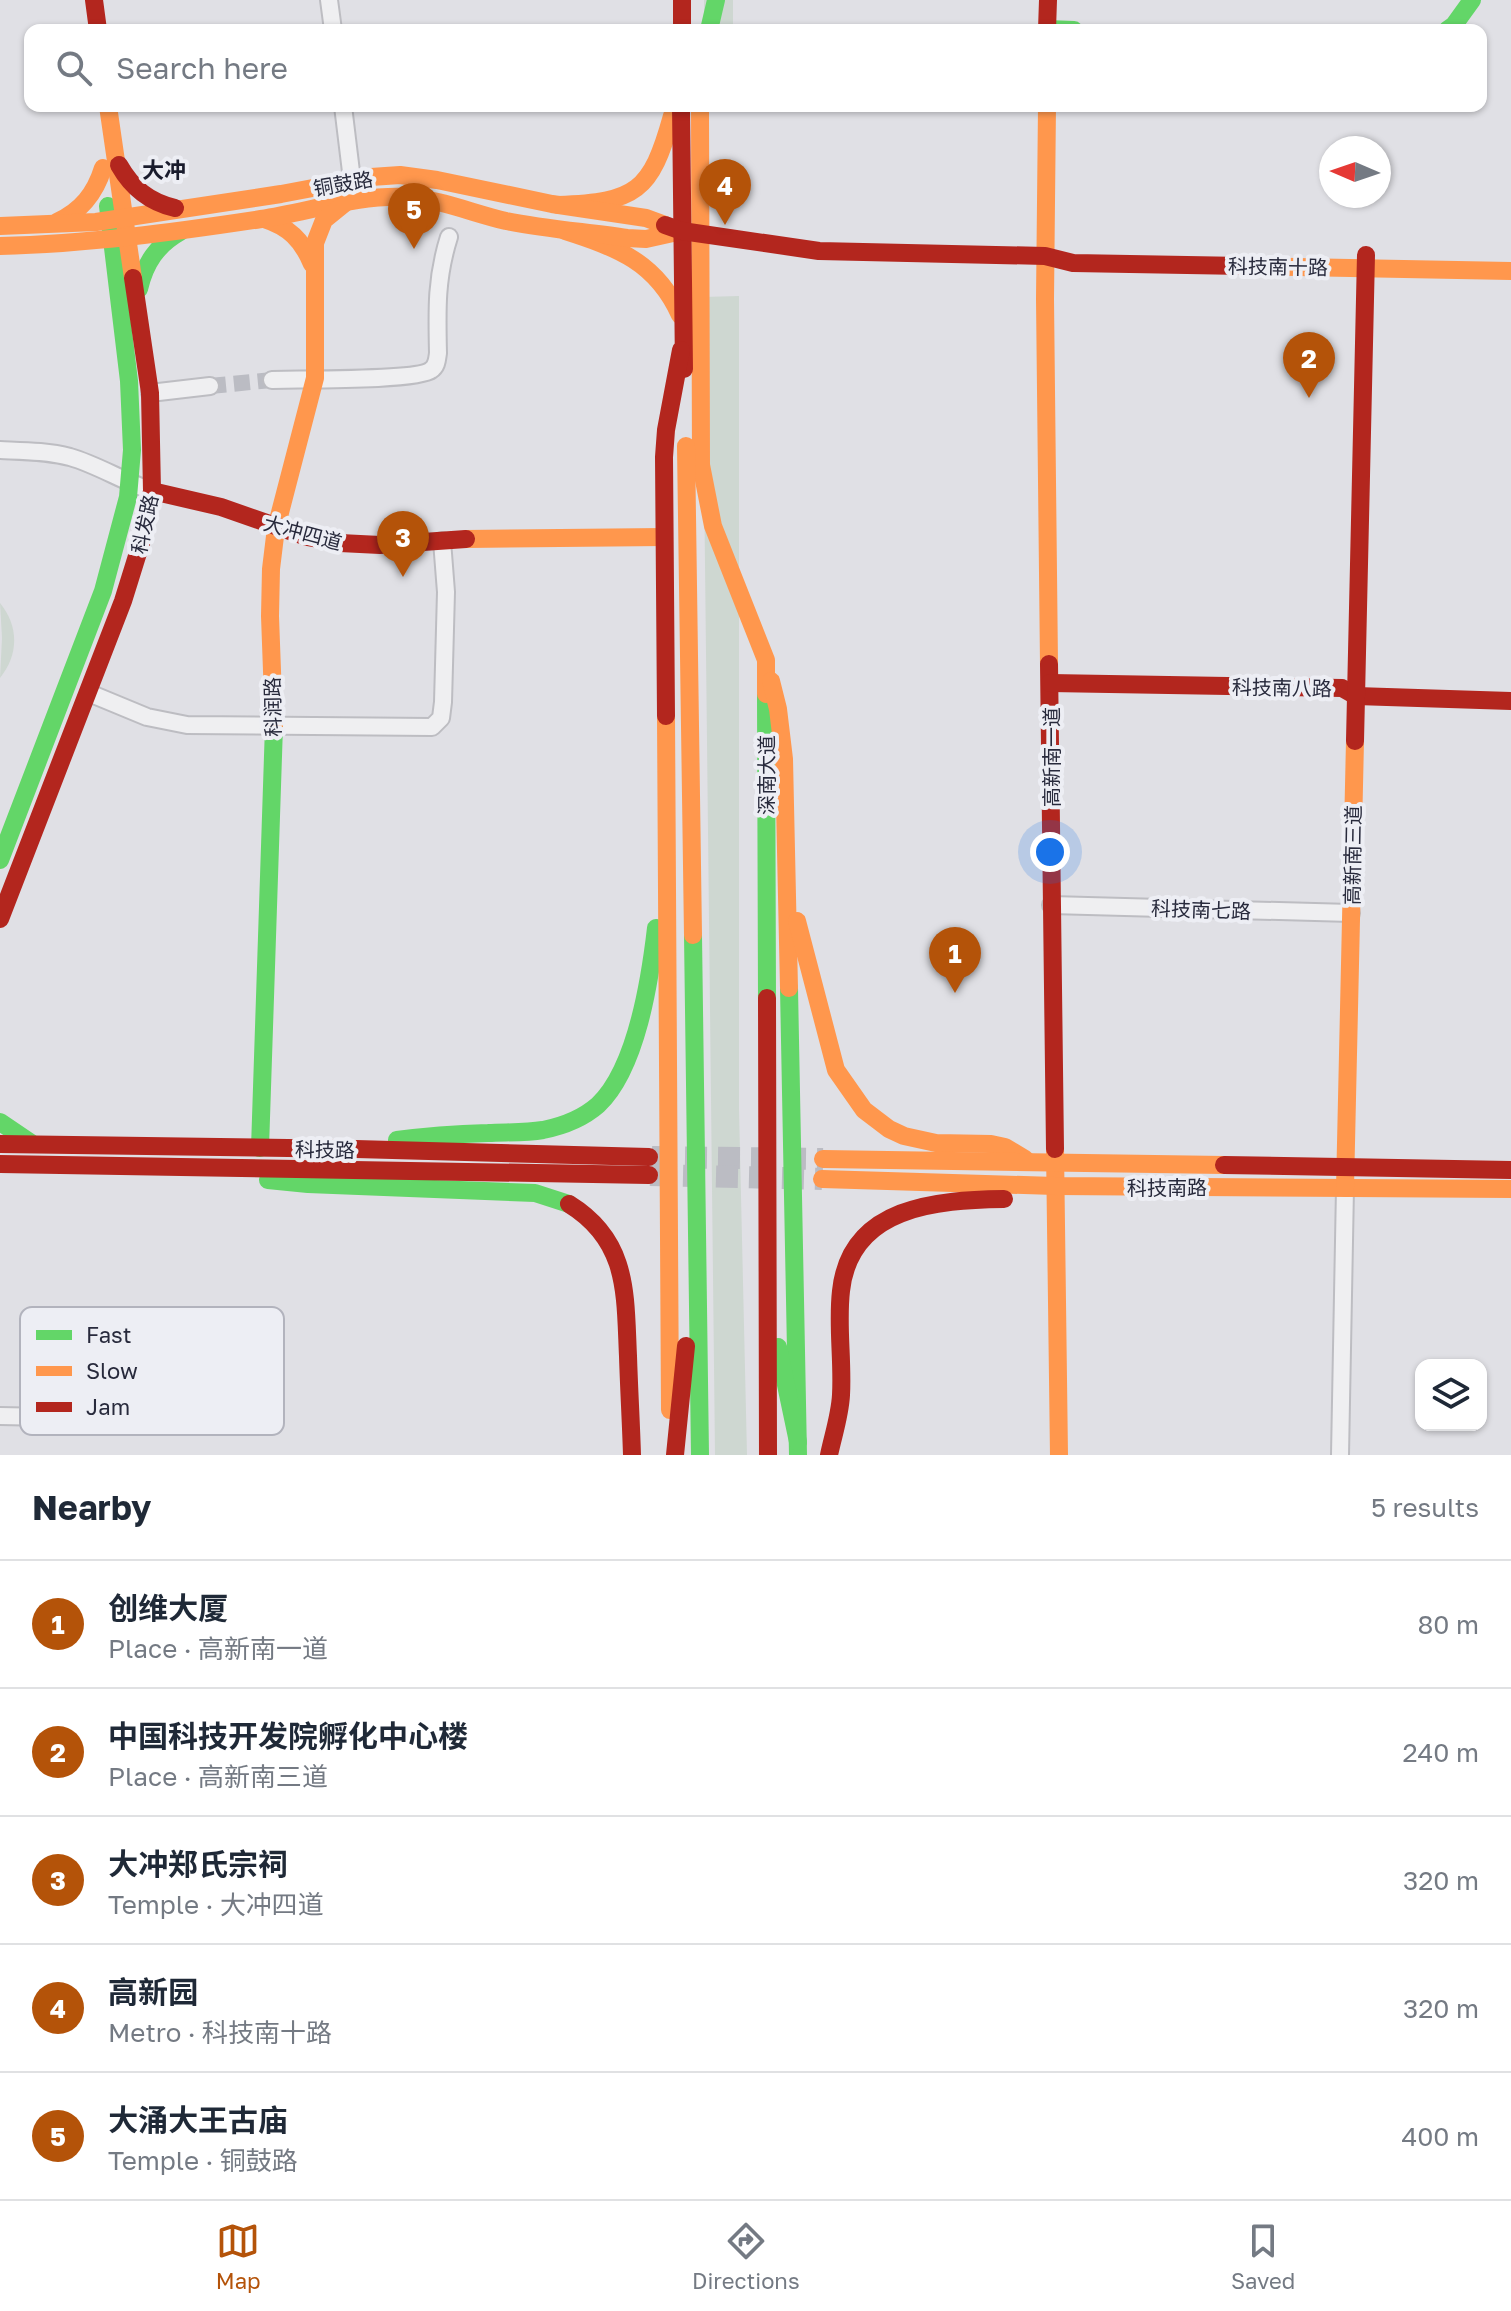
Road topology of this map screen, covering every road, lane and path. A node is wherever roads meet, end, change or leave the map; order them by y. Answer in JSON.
{"nodes":[{"id":1,"x":80,"y":0,"type":"edge"},
{"id":2,"x":94,"y":0,"type":"edge"},
{"id":3,"x":329,"y":0,"type":"edge"},
{"id":4,"x":682,"y":0,"type":"edge"},
{"id":5,"x":716,"y":0,"type":"edge"},
{"id":6,"x":1048,"y":0,"type":"edge"},
{"id":7,"x":1472,"y":0,"type":"edge"},
{"id":8,"x":83,"y":24,"type":"edge"},
{"id":9,"x":97,"y":24,"type":"edge"},
{"id":10,"x":332,"y":24,"type":"edge"},
{"id":11,"x":682,"y":24,"type":"edge"},
{"id":12,"x":710,"y":24,"type":"edge"},
{"id":13,"x":1047,"y":24,"type":"edge"},
{"id":14,"x":1455,"y":24,"type":"edge"},
{"id":15,"x":95,"y":112,"type":"edge"},
{"id":16,"x":109,"y":112,"type":"edge"},
{"id":17,"x":344,"y":112,"type":"edge"},
{"id":18,"x":672,"y":112,"type":"edge"},
{"id":19,"x":681,"y":112,"type":"edge"},
{"id":20,"x":700,"y":112,"type":"edge"},
{"id":21,"x":1047,"y":112,"type":"edge"},
{"id":22,"x":115,"y":153,"type":"junction"},
{"id":23,"x":103,"y":168,"type":"junction"},
{"id":24,"x":352,"y":180,"type":"junction"},
{"id":25,"x":345,"y":203,"type":"junction"},
{"id":26,"x":558,"y":205,"type":"junction"},
{"id":27,"x":188,"y":209,"type":"junction"},
{"id":28,"x":263,"y":219,"type":"junction"},
{"id":29,"x":0,"y":226,"type":"edge"},
{"id":30,"x":118,"y":228,"type":"junction"},
{"id":31,"x":187,"y":229,"type":"junction"},
{"id":32,"x":565,"y":231,"type":"junction"},
{"id":33,"x":691,"y":232,"type":"junction"},
{"id":34,"x":50,"y":235,"type":"junction"},
{"id":35,"x":449,"y":237,"type":"dead end"},
{"id":36,"x":0,"y":246,"type":"edge"},
{"id":37,"x":1045,"y":256,"type":"junction"},
{"id":38,"x":1511,"y":257,"type":"edge"},
{"id":39,"x":1366,"y":261,"type":"junction"},
{"id":40,"x":1511,"y":271,"type":"edge"},
{"id":41,"x":315,"y":272,"type":"junction"},
{"id":42,"x":128,"y":297,"type":"junction"},
{"id":43,"x":684,"y":335,"type":"junction"},
{"id":44,"x":315,"y":378,"type":"junction"},
{"id":45,"x":272,"y":380,"type":"tunnel mouth"},
{"id":46,"x":210,"y":386,"type":"tunnel mouth"},
{"id":47,"x":150,"y":393,"type":"junction"},
{"id":48,"x":0,"y":450,"type":"edge"},
{"id":49,"x":130,"y":484,"type":"junction"},
{"id":50,"x":152,"y":491,"type":"junction"},
{"id":51,"x":276,"y":528,"type":"junction"},
{"id":52,"x":664,"y":537,"type":"junction"},
{"id":53,"x":442,"y":541,"type":"junction"},
{"id":54,"x":766,"y":660,"type":"junction"},
{"id":55,"x":1050,"y":683,"type":"junction"},
{"id":56,"x":89,"y":693,"type":"junction"},
{"id":57,"x":1356,"y":696,"type":"junction"},
{"id":58,"x":1511,"y":701,"type":"edge"},
{"id":59,"x":274,"y":728,"type":"junction"},
{"id":60,"x":666,"y":856,"type":"junction"},
{"id":61,"x":0,"y":860,"type":"edge"},
{"id":62,"x":787,"y":886,"type":"junction"},
{"id":63,"x":1051,"y":905,"type":"junction"},
{"id":64,"x":1351,"y":913,"type":"junction"},
{"id":65,"x":0,"y":919,"type":"edge"},
{"id":66,"x":0,"y":1122,"type":"edge"},
{"id":67,"x":0,"y":1144,"type":"edge"},
{"id":68,"x":36,"y":1145,"type":"junction"},
{"id":69,"x":260,"y":1148,"type":"junction"},
{"id":70,"x":356,"y":1149,"type":"junction"},
{"id":71,"x":823,"y":1159,"type":"tunnel mouth"},
{"id":72,"x":1030,"y":1162,"type":"junction"},
{"id":73,"x":1055,"y":1162,"type":"junction"},
{"id":74,"x":0,"y":1164,"type":"edge"},
{"id":75,"x":199,"y":1169,"type":"junction"},
{"id":76,"x":1345,"y":1169,"type":"junction"},
{"id":77,"x":1511,"y":1170,"type":"edge"},
{"id":78,"x":822,"y":1179,"type":"tunnel mouth"},
{"id":79,"x":1055,"y":1186,"type":"junction"},
{"id":80,"x":1345,"y":1188,"type":"junction"},
{"id":81,"x":1511,"y":1189,"type":"edge"},
{"id":82,"x":698,"y":1237,"type":"junction"},
{"id":83,"x":768,"y":1299,"type":"junction"},
{"id":84,"x":0,"y":1416,"type":"edge"},
{"id":85,"x":20,"y":1416,"type":"edge"},
{"id":86,"x":798,"y":1449,"type":"edge"},
{"id":87,"x":632,"y":1455,"type":"edge"},
{"id":88,"x":673,"y":1455,"type":"edge"},
{"id":89,"x":700,"y":1455,"type":"edge"},
{"id":90,"x":768,"y":1455,"type":"edge"},
{"id":91,"x":829,"y":1455,"type":"edge"},
{"id":92,"x":1059,"y":1455,"type":"edge"},
{"id":93,"x":1340,"y":1455,"type":"edge"}],
"edges":[{"from":1,"to":8,"type":"main road"},
{"from":2,"to":9,"type":"main road"},
{"from":3,"to":10,"type":"street"},
{"from":4,"to":11,"type":"main road"},
{"from":5,"to":12,"type":"main road"},
{"from":6,"to":13,"type":"main road"},
{"from":7,"to":14,"type":"main road"},
{"from":15,"to":23,"type":"main road","name":"科发路"},
{"from":16,"to":22,"type":"main road","name":"科发路"},
{"from":17,"to":24,"type":"street"},
{"from":18,"to":26,"type":"main road"},
{"from":19,"to":33,"type":"main road","name":"深南大道"},
{"from":20,"to":33,"type":"main road","name":"深南大道"},
{"from":21,"to":37,"type":"main road","name":"高新南一道"},
{"from":22,"to":27,"type":"main road"},
{"from":22,"to":30,"type":"main road","name":"科发路"},
{"from":23,"to":30,"type":"main road","name":"科发路"},
{"from":23,"to":34,"type":"main road"},
{"from":24,"to":26,"type":"main road","name":"铜鼓路"},
{"from":24,"to":27,"type":"main road","name":"铜鼓路"},
{"from":25,"to":28,"type":"main road","name":"铜鼓路"},
{"from":25,"to":32,"type":"main road","name":"铜鼓路"},
{"from":25,"to":41,"type":"main road","name":"科润路"},
{"from":26,"to":33,"type":"main road","name":"铜鼓路"},
{"from":27,"to":30,"type":"main road","name":"铜鼓路"},
{"from":28,"to":31,"type":"main road","name":"铜鼓路"},
{"from":28,"to":41,"type":"main road"},
{"from":29,"to":34,"type":"main road","name":"铜鼓路"},
{"from":30,"to":31,"type":"main road","name":"铜鼓路"},
{"from":30,"to":34,"type":"main road","name":"铜鼓路"},
{"from":30,"to":42,"type":"main road","name":"科发路"},
{"from":31,"to":42,"type":"main road"},
{"from":32,"to":33,"type":"main road","name":"铜鼓路"},
{"from":32,"to":43,"type":"main road"},
{"from":33,"to":37,"type":"main road","name":"科技南十路"},
{"from":33,"to":43,"type":"main road","name":"深南大道"},
{"from":33,"to":54,"type":"main road","name":"深南大道"},
{"from":34,"to":36,"type":"main road","name":"铜鼓路"},
{"from":34,"to":42,"type":"main road"},
{"from":35,"to":44,"type":"street"},
{"from":37,"to":39,"type":"main road","name":"科技南十路"},
{"from":37,"to":55,"type":"main road","name":"高新南一道"},
{"from":38,"to":39,"type":"main road","name":"科技南十路"},
{"from":39,"to":40,"type":"main road","name":"科技南十路"},
{"from":39,"to":57,"type":"main road","name":"高新南三道"},
{"from":41,"to":44,"type":"main road","name":"科润路"},
{"from":42,"to":47,"type":"main road","name":"科发路"},
{"from":42,"to":49,"type":"main road","name":"科发路"},
{"from":43,"to":52,"type":"main road"},
{"from":43,"to":82,"type":"main road","name":"深南大道"},
{"from":44,"to":45,"type":"street"},
{"from":44,"to":51,"type":"main road","name":"科润路"},
{"from":46,"to":47,"type":"street"},
{"from":47,"to":50,"type":"main road","name":"科发路"},
{"from":48,"to":49,"type":"street","name":"大冲四道"},
{"from":49,"to":50,"type":"street","name":"大冲四道"},
{"from":49,"to":61,"type":"main road","name":"科发路"},
{"from":50,"to":51,"type":"main road","name":"大冲四道"},
{"from":50,"to":56,"type":"main road","name":"科发路"},
{"from":51,"to":53,"type":"main road","name":"大冲四道"},
{"from":51,"to":59,"type":"main road","name":"科润路"},
{"from":52,"to":53,"type":"main road","name":"大冲四道"},
{"from":52,"to":60,"type":"main road"},
{"from":53,"to":59,"type":"street"},
{"from":54,"to":62,"type":"main road"},
{"from":54,"to":83,"type":"main road","name":"深南大道"},
{"from":55,"to":57,"type":"main road","name":"科技南八路"},
{"from":55,"to":63,"type":"main road","name":"高新南一道"},
{"from":56,"to":59,"type":"street"},
{"from":56,"to":65,"type":"main road","name":"科发路"},
{"from":57,"to":58,"type":"main road","name":"科技南八路"},
{"from":57,"to":64,"type":"main road","name":"高新南三道"},
{"from":59,"to":69,"type":"main road","name":"科润路"},
{"from":60,"to":70,"type":"main road"},
{"from":60,"to":88,"type":"main road"},
{"from":62,"to":72,"type":"main road"},
{"from":62,"to":86,"type":"main road"},
{"from":63,"to":64,"type":"street","name":"科技南七路"},
{"from":63,"to":73,"type":"main road","name":"高新南一道"},
{"from":64,"to":76,"type":"main road","name":"高新南三道"},
{"from":66,"to":68,"type":"main road"},
{"from":67,"to":68,"type":"main road","name":"科技路"},
{"from":68,"to":69,"type":"main road","name":"科技路"},
{"from":69,"to":70,"type":"main road","name":"科技路"},
{"from":70,"to":75,"type":"main road","name":"科技路"},
{"from":71,"to":72,"type":"main road","name":"科技南路"},
{"from":72,"to":73,"type":"main road","name":"科技南路"},
{"from":73,"to":76,"type":"main road","name":"科技南路"},
{"from":73,"to":79,"type":"main road","name":"高新南一道"},
{"from":74,"to":75,"type":"main road","name":"科技路"},
{"from":75,"to":87,"type":"main road"},
{"from":76,"to":77,"type":"main road","name":"科技南路"},
{"from":76,"to":80,"type":"main road","name":"高新南三道"},
{"from":78,"to":79,"type":"main road","name":"科技南路"},
{"from":79,"to":80,"type":"main road","name":"科技南路"},
{"from":79,"to":91,"type":"main road"},
{"from":79,"to":92,"type":"main road","name":"高新南一道"},
{"from":80,"to":81,"type":"main road","name":"科技南路"},
{"from":80,"to":93,"type":"street","name":"高新南三道"},
{"from":82,"to":88,"type":"main road"},
{"from":82,"to":89,"type":"main road","name":"深南大道"},
{"from":83,"to":86,"type":"main road"},
{"from":83,"to":90,"type":"main road","name":"深南大道"},
{"from":84,"to":85,"type":"street"}]}
